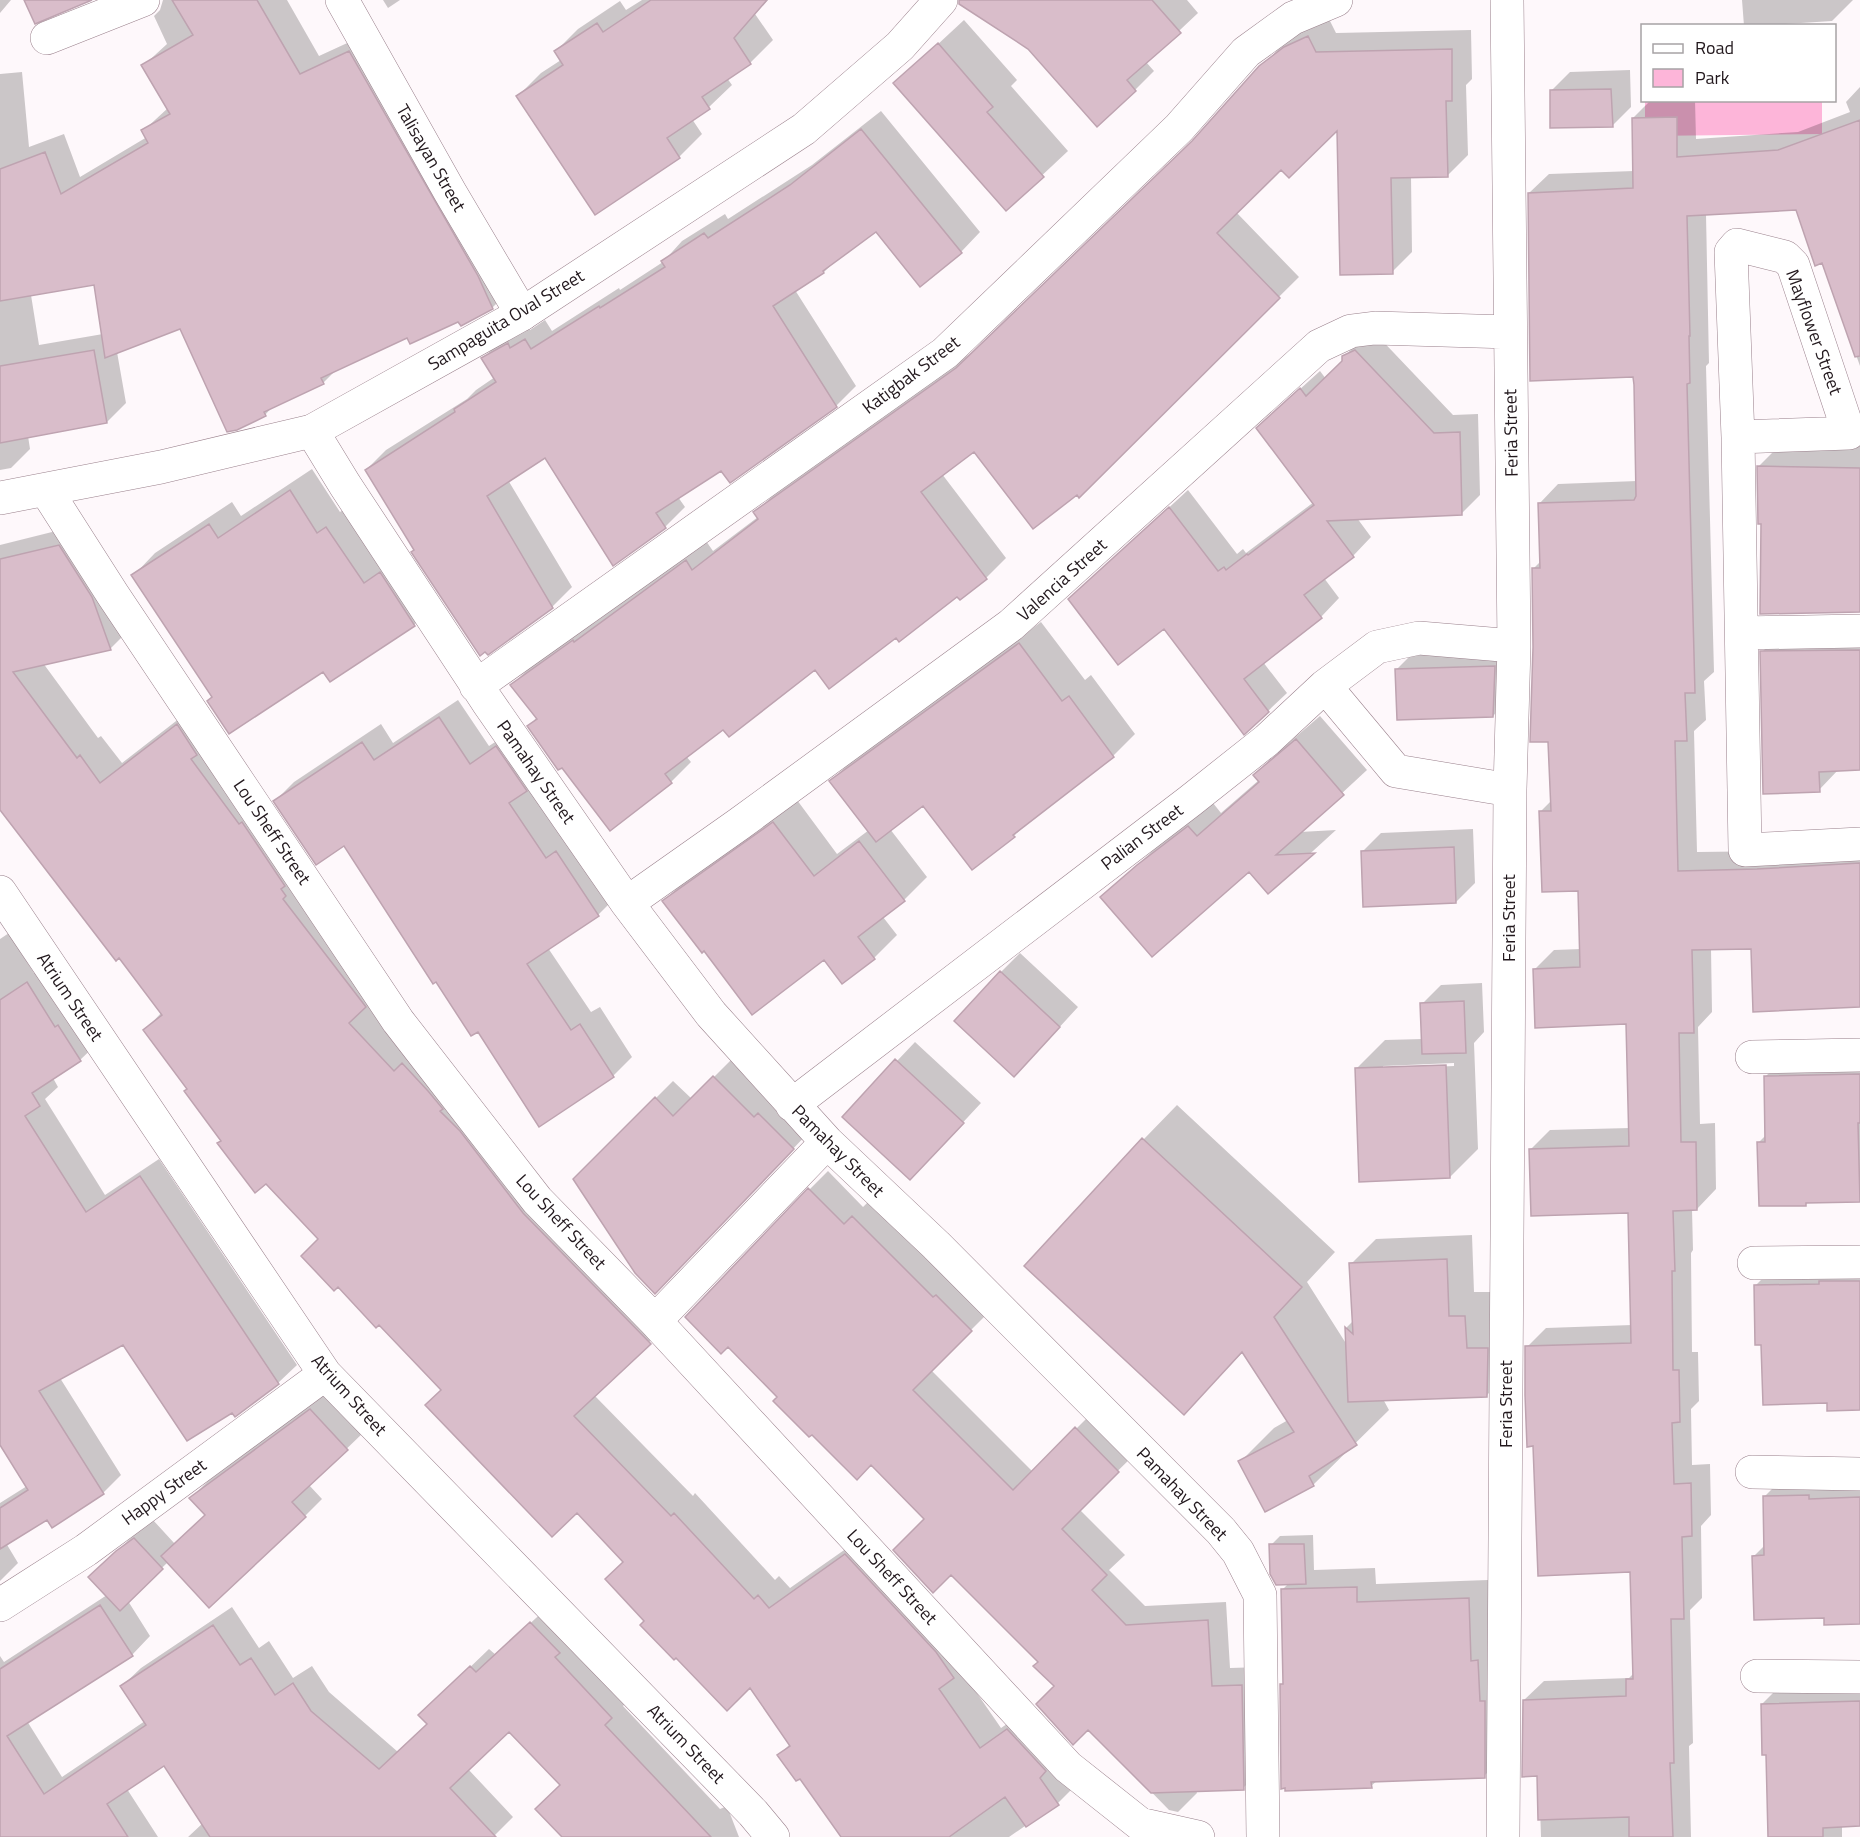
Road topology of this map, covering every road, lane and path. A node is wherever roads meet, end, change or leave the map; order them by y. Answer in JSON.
{"nodes":[{"id":1,"x":143,"y":0,"type":"edge"},
{"id":2,"x":342,"y":0,"type":"edge"},
{"id":3,"x":941,"y":0,"type":"edge"},
{"id":4,"x":1336,"y":0,"type":"edge"},
{"id":5,"x":1507,"y":0,"type":"edge"},
{"id":6,"x":47,"y":38,"type":"dead end"},
{"id":7,"x":522,"y":314,"type":"junction"},
{"id":8,"x":1510,"y":332,"type":"junction"},
{"id":9,"x":312,"y":431,"type":"junction"},
{"id":10,"x":1738,"y":437,"type":"junction"},
{"id":11,"x":46,"y":490,"type":"junction"},
{"id":12,"x":0,"y":498,"type":"edge"},
{"id":13,"x":1860,"y":631,"type":"edge"},
{"id":14,"x":1742,"y":633,"type":"junction"},
{"id":15,"x":1514,"y":646,"type":"junction"},
{"id":16,"x":476,"y":686,"type":"junction"},
{"id":17,"x":1325,"y":686,"type":"junction"},
{"id":18,"x":1510,"y":790,"type":"junction"},
{"id":19,"x":1860,"y":844,"type":"edge"},
{"id":20,"x":0,"y":892,"type":"edge"},
{"id":21,"x":627,"y":903,"type":"junction"},
{"id":22,"x":1860,"y":1054,"type":"edge"},
{"id":23,"x":1752,"y":1057,"type":"dead end"},
{"id":24,"x":792,"y":1105,"type":"junction"},
{"id":25,"x":827,"y":1142,"type":"junction"},
{"id":26,"x":1860,"y":1262,"type":"edge"},
{"id":27,"x":1754,"y":1263,"type":"dead end"},
{"id":28,"x":655,"y":1321,"type":"junction"},
{"id":29,"x":325,"y":1374,"type":"junction"},
{"id":30,"x":1752,"y":1472,"type":"dead end"},
{"id":31,"x":1860,"y":1474,"type":"edge"},
{"id":32,"x":0,"y":1605,"type":"edge"},
{"id":33,"x":1757,"y":1676,"type":"dead end"},
{"id":34,"x":1860,"y":1677,"type":"edge"},
{"id":35,"x":773,"y":1837,"type":"edge"},
{"id":36,"x":1198,"y":1837,"type":"edge"},
{"id":37,"x":1263,"y":1837,"type":"edge"},
{"id":38,"x":1503,"y":1837,"type":"edge"}],
"edges":[{"from":1,"to":6,"type":"street"},
{"from":2,"to":7,"type":"street","name":"Talisayan Street"},
{"from":3,"to":7,"type":"street","name":"Sampaguita Oval Street"},
{"from":4,"to":16,"type":"street","name":"Katigbak Street"},
{"from":5,"to":8,"type":"street","name":"Feria Street"},
{"from":7,"to":9,"type":"street","name":"Sampaguita Oval Street"},
{"from":8,"to":15,"type":"street","name":"Feria Street"},
{"from":8,"to":21,"type":"street","name":"Valencia Street"},
{"from":9,"to":11,"type":"street","name":"Sampaguita Oval Street"},
{"from":9,"to":16,"type":"street","name":"Pamahay Street"},
{"from":10,"to":10,"type":"street","name":"Mayflower Street"},
{"from":10,"to":14,"type":"street","name":"Mayflower Street"},
{"from":11,"to":12,"type":"street","name":"Sampaguita Oval Street"},
{"from":11,"to":28,"type":"street","name":"Lou Sheff Street"},
{"from":13,"to":14,"type":"street"},
{"from":14,"to":19,"type":"street","name":"Mayflower Street"},
{"from":15,"to":17,"type":"street","name":"Palian Street"},
{"from":15,"to":18,"type":"street","name":"Feria Street"},
{"from":16,"to":21,"type":"street","name":"Pamahay Street"},
{"from":17,"to":18,"type":"street"},
{"from":17,"to":24,"type":"street","name":"Palian Street"},
{"from":18,"to":38,"type":"street","name":"Feria Street"},
{"from":20,"to":29,"type":"street","name":"Atrium Street"},
{"from":21,"to":24,"type":"street","name":"Pamahay Street"},
{"from":22,"to":23,"type":"street"},
{"from":24,"to":25,"type":"street","name":"Pamahay Street"},
{"from":25,"to":28,"type":"street"},
{"from":25,"to":37,"type":"street","name":"Pamahay Street"},
{"from":26,"to":27,"type":"street"},
{"from":28,"to":36,"type":"street","name":"Lou Sheff Street"},
{"from":29,"to":32,"type":"street","name":"Happy Street"},
{"from":29,"to":35,"type":"street","name":"Atrium Street"},
{"from":30,"to":31,"type":"street"},
{"from":33,"to":34,"type":"street"}]}
